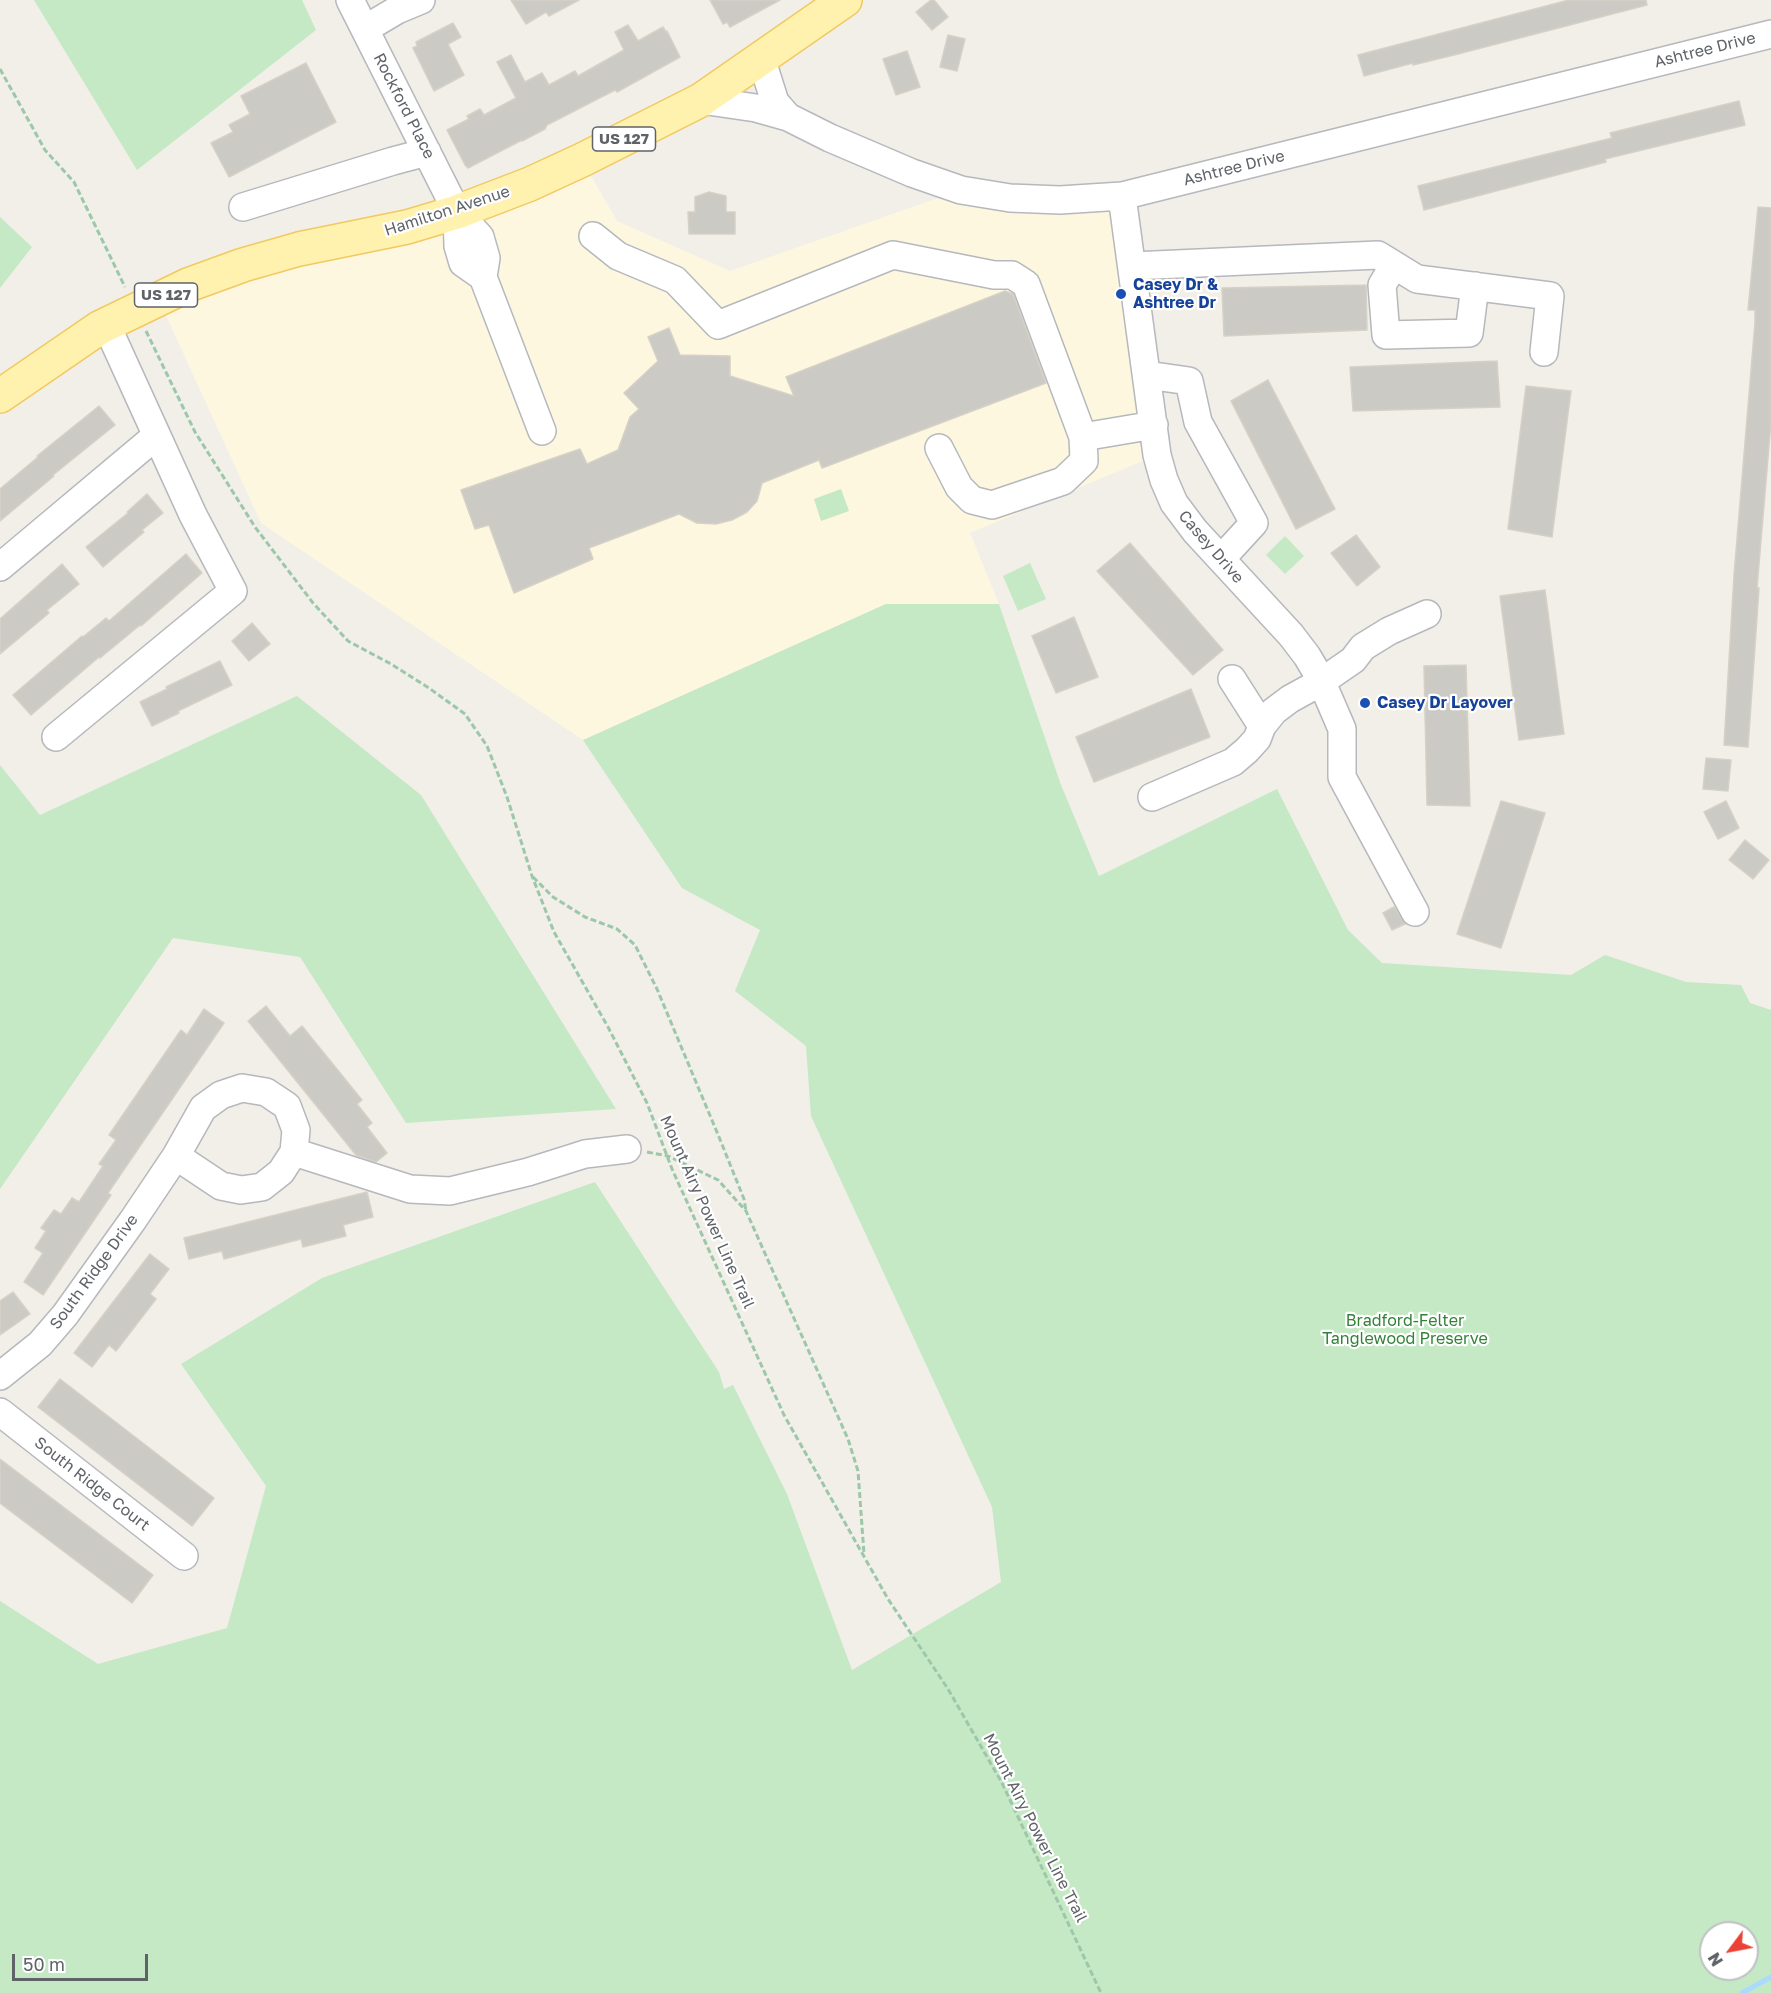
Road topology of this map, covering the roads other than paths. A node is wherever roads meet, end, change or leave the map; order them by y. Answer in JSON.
{"nodes":[{"id":1,"x":350,"y":0,"type":"edge"},
{"id":2,"x":421,"y":0,"type":"edge"},
{"id":3,"x":845,"y":0,"type":"edge"},
{"id":4,"x":365,"y":29,"type":"junction"},
{"id":5,"x":1771,"y":34,"type":"edge"},
{"id":6,"x":761,"y":58,"type":"junction"},
{"id":7,"x":701,"y":100,"type":"junction"},
{"id":8,"x":788,"y":117,"type":"junction"},
{"id":9,"x":428,"y":152,"type":"junction"},
{"id":10,"x":1122,"y":196,"type":"junction"},
{"id":11,"x":243,"y":207,"type":"dead end"},
{"id":12,"x":457,"y":212,"type":"junction"},
{"id":13,"x":593,"y":236,"type":"dead end"},
{"id":14,"x":1394,"y":265,"type":"junction"},
{"id":15,"x":1132,"y":266,"type":"junction"},
{"id":16,"x":1475,"y":286,"type":"junction"},
{"id":17,"x":106,"y":324,"type":"junction"},
{"id":18,"x":1544,"y":352,"type":"dead end"},
{"id":19,"x":1147,"y":375,"type":"junction"},
{"id":20,"x":0,"y":396,"type":"edge"},
{"id":21,"x":1154,"y":424,"type":"junction"},
{"id":22,"x":542,"y":431,"type":"dead end"},
{"id":23,"x":156,"y":436,"type":"junction"},
{"id":24,"x":1083,"y":437,"type":"junction"},
{"id":25,"x":939,"y":448,"type":"dead end"},
{"id":26,"x":1221,"y":559,"type":"junction"},
{"id":27,"x":0,"y":567,"type":"edge"},
{"id":28,"x":1427,"y":614,"type":"dead end"},
{"id":29,"x":1232,"y":679,"type":"dead end"},
{"id":30,"x":1321,"y":682,"type":"junction"},
{"id":31,"x":1262,"y":726,"type":"junction"},
{"id":32,"x":56,"y":737,"type":"dead end"},
{"id":33,"x":1152,"y":797,"type":"dead end"},
{"id":34,"x":1415,"y":912,"type":"dead end"},
{"id":35,"x":627,"y":1149,"type":"road end"},
{"id":36,"x":294,"y":1152,"type":"junction"},
{"id":37,"x":176,"y":1156,"type":"junction"},
{"id":38,"x":0,"y":1376,"type":"edge"},
{"id":39,"x":0,"y":1412,"type":"edge"},
{"id":40,"x":184,"y":1556,"type":"dead end"}],
"edges":[{"from":1,"to":4,"type":"street","name":"Rockford Place"},
{"from":2,"to":4,"type":"street"},
{"from":3,"to":6,"type":"main road","name":"Hamilton Avenue","number":"US 127"},
{"from":4,"to":9,"type":"street","name":"Rockford Place"},
{"from":5,"to":10,"type":"street","name":"Ashtree Drive"},
{"from":6,"to":7,"type":"main road","name":"Hamilton Avenue","number":"US 127"},
{"from":6,"to":8,"type":"street"},
{"from":7,"to":8,"type":"street","name":"Ashtree Drive"},
{"from":7,"to":12,"type":"main road","name":"Hamilton Avenue","number":"US 127"},
{"from":8,"to":10,"type":"street","name":"Ashtree Drive"},
{"from":9,"to":11,"type":"street"},
{"from":9,"to":12,"type":"street","name":"Rockford Place"},
{"from":10,"to":15,"type":"street","name":"Casey Drive"},
{"from":12,"to":17,"type":"main road","name":"Hamilton Avenue","number":"US 127"},
{"from":12,"to":22,"type":"street","name":"Rockford Place"},
{"from":13,"to":24,"type":"street"},
{"from":14,"to":15,"type":"street"},
{"from":14,"to":16,"type":"street"},
{"from":14,"to":16,"type":"street"},
{"from":15,"to":19,"type":"street","name":"Casey Drive"},
{"from":16,"to":18,"type":"street"},
{"from":17,"to":20,"type":"main road","name":"Hamilton Avenue","number":"US 127"},
{"from":17,"to":23,"type":"street"},
{"from":19,"to":21,"type":"street","name":"Casey Drive"},
{"from":19,"to":26,"type":"street"},
{"from":21,"to":24,"type":"street"},
{"from":21,"to":26,"type":"street","name":"Casey Drive"},
{"from":23,"to":27,"type":"street"},
{"from":23,"to":32,"type":"street"},
{"from":24,"to":25,"type":"street"},
{"from":26,"to":30,"type":"street","name":"Casey Drive"},
{"from":28,"to":30,"type":"street"},
{"from":29,"to":31,"type":"street"},
{"from":30,"to":31,"type":"street"},
{"from":30,"to":34,"type":"street","name":"Casey Drive"},
{"from":31,"to":33,"type":"street"},
{"from":35,"to":36,"type":"street"},
{"from":36,"to":37,"type":"street"},
{"from":36,"to":37,"type":"street","name":"South Ridge Drive"},
{"from":37,"to":38,"type":"street","name":"South Ridge Drive"},
{"from":39,"to":40,"type":"street","name":"South Ridge Court"}]}
